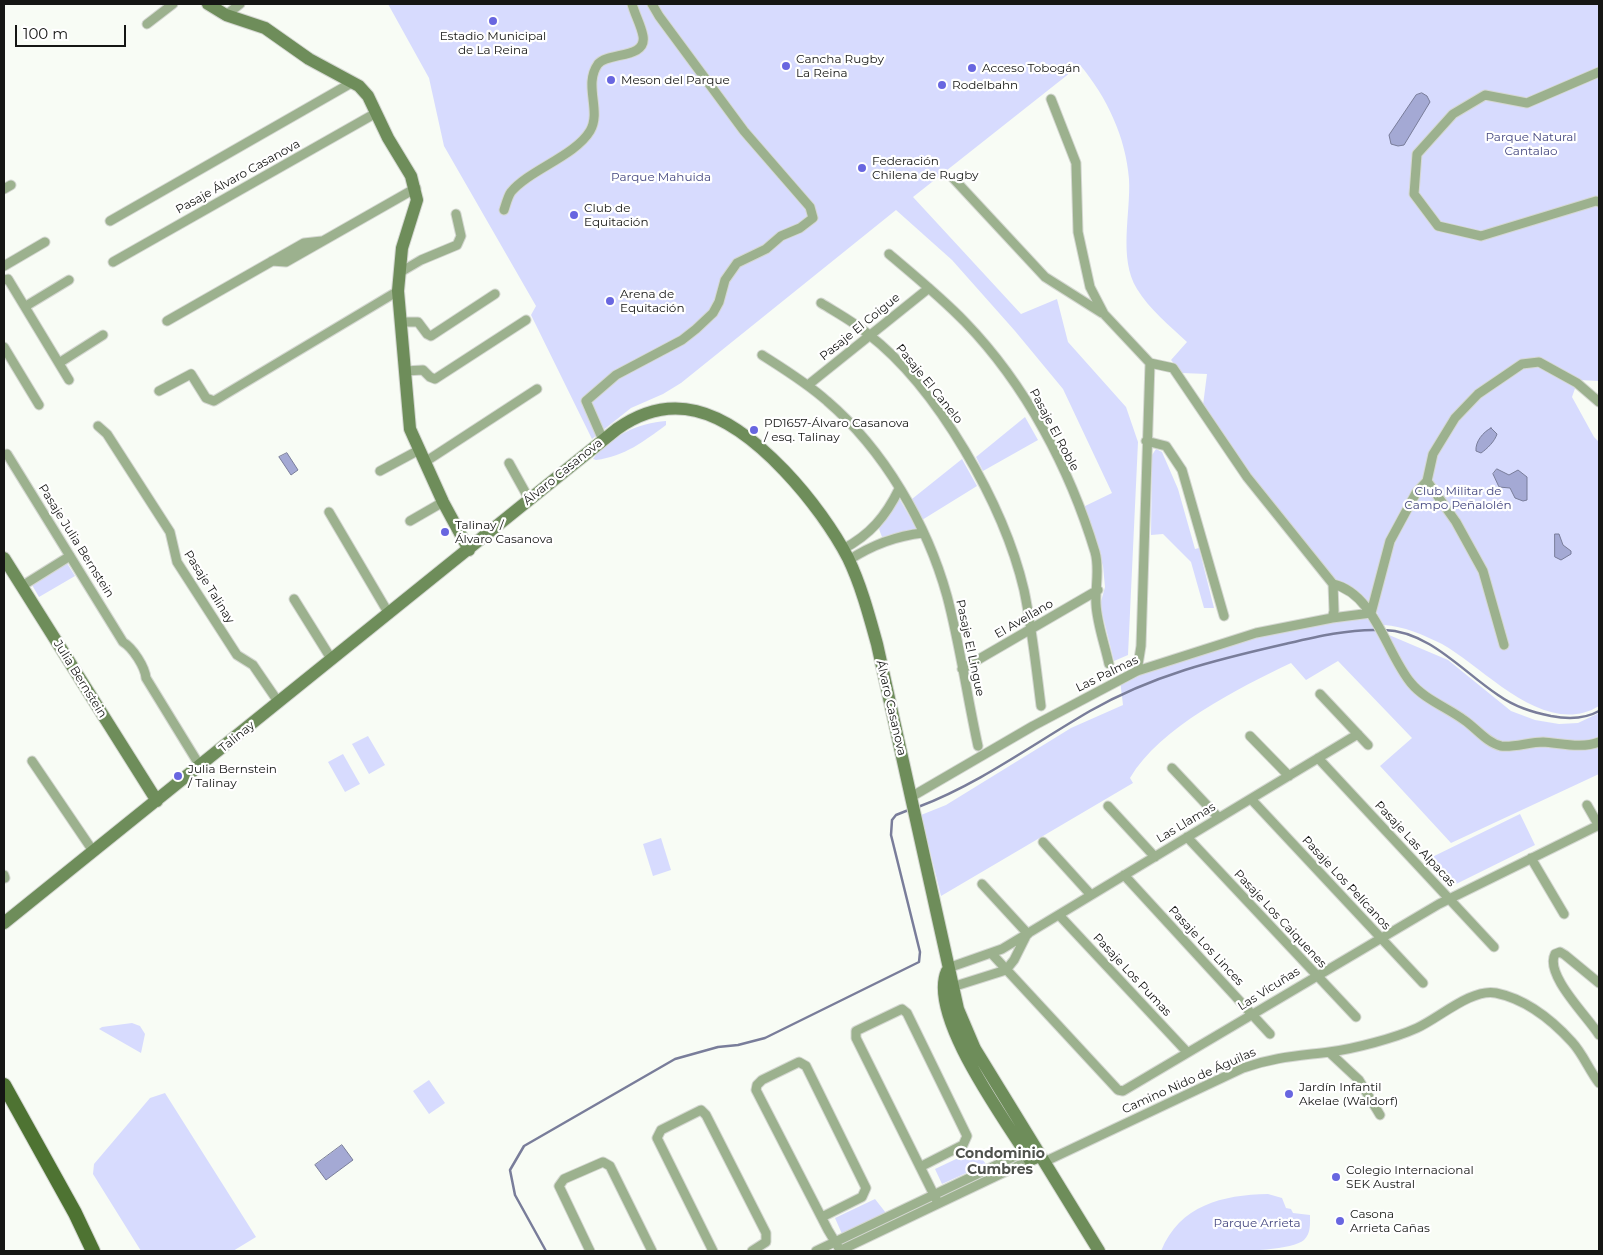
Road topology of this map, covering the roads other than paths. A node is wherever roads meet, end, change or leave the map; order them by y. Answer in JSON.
{"nodes":[{"id":1,"x":173,"y":4,"type":"edge"},
{"id":2,"x":208,"y":4,"type":"edge"},
{"id":3,"x":240,"y":4,"type":"edge"},
{"id":4,"x":632,"y":4,"type":"edge"},
{"id":5,"x":652,"y":4,"type":"edge"},
{"id":6,"x":226,"y":15,"type":"junction"},
{"id":7,"x":147,"y":24,"type":"dead end"},
{"id":8,"x":1599,"y":72,"type":"edge"},
{"id":9,"x":353,"y":82,"type":"junction"},
{"id":10,"x":1050,"y":99,"type":"dead end"},
{"id":11,"x":376,"y":113,"type":"junction"},
{"id":12,"x":952,"y":177,"type":"dead end"},
{"id":13,"x":416,"y":188,"type":"junction"},
{"id":14,"x":1599,"y":202,"type":"edge"},
{"id":15,"x":504,"y":210,"type":"dead end"},
{"id":16,"x":456,"y":214,"type":"dead end"},
{"id":17,"x":110,"y":221,"type":"dead end"},
{"id":18,"x":45,"y":242,"type":"dead end"},
{"id":19,"x":889,"y":254,"type":"dead end"},
{"id":20,"x":113,"y":262,"type":"dead end"},
{"id":21,"x":4,"y":266,"type":"edge"},
{"id":22,"x":399,"y":273,"type":"junction"},
{"id":23,"x":4,"y":280,"type":"edge"},
{"id":24,"x":69,"y":280,"type":"dead end"},
{"id":25,"x":929,"y":288,"type":"junction"},
{"id":26,"x":398,"y":291,"type":"junction"},
{"id":27,"x":495,"y":294,"type":"dead end"},
{"id":28,"x":821,"y":303,"type":"dead end"},
{"id":29,"x":26,"y":306,"type":"junction"},
{"id":30,"x":1104,"y":314,"type":"junction"},
{"id":31,"x":526,"y":320,"type":"dead end"},
{"id":32,"x":167,"y":321,"type":"dead end"},
{"id":33,"x":402,"y":322,"type":"junction"},
{"id":34,"x":103,"y":335,"type":"dead end"},
{"id":35,"x":870,"y":335,"type":"junction"},
{"id":36,"x":4,"y":347,"type":"edge"},
{"id":37,"x":762,"y":355,"type":"dead end"},
{"id":38,"x":59,"y":363,"type":"junction"},
{"id":39,"x":1150,"y":363,"type":"junction"},
{"id":40,"x":405,"y":371,"type":"junction"},
{"id":41,"x":69,"y":380,"type":"dead end"},
{"id":42,"x":808,"y":385,"type":"junction"},
{"id":43,"x":537,"y":389,"type":"dead end"},
{"id":44,"x":159,"y":391,"type":"dead end"},
{"id":45,"x":1599,"y":402,"type":"edge"},
{"id":46,"x":39,"y":405,"type":"dead end"},
{"id":47,"x":98,"y":426,"type":"dead end"},
{"id":48,"x":602,"y":440,"type":"junction"},
{"id":49,"x":1146,"y":441,"type":"junction"},
{"id":50,"x":419,"y":450,"type":"junction"},
{"id":51,"x":7,"y":454,"type":"dead end"},
{"id":52,"x":425,"y":462,"type":"junction"},
{"id":53,"x":509,"y":463,"type":"dead end"},
{"id":54,"x":380,"y":471,"type":"dead end"},
{"id":55,"x":1428,"y":481,"type":"junction"},
{"id":56,"x":899,"y":489,"type":"junction"},
{"id":57,"x":529,"y":499,"type":"junction"},
{"id":58,"x":443,"y":502,"type":"junction"},
{"id":59,"x":329,"y":512,"type":"dead end"},
{"id":60,"x":410,"y":521,"type":"dead end"},
{"id":61,"x":923,"y":533,"type":"junction"},
{"id":62,"x":469,"y":550,"type":"junction"},
{"id":63,"x":846,"y":555,"type":"junction"},
{"id":64,"x":70,"y":556,"type":"junction"},
{"id":65,"x":4,"y":558,"type":"edge"},
{"id":66,"x":1333,"y":584,"type":"junction"},
{"id":67,"x":22,"y":586,"type":"junction"},
{"id":68,"x":1098,"y":590,"type":"junction"},
{"id":69,"x":294,"y":599,"type":"dead end"},
{"id":70,"x":1371,"y":612,"type":"junction"},
{"id":71,"x":389,"y":614,"type":"junction"},
{"id":72,"x":1224,"y":616,"type":"dead end"},
{"id":73,"x":1332,"y":618,"type":"junction"},
{"id":74,"x":1031,"y":629,"type":"junction"},
{"id":75,"x":1504,"y":645,"type":"dead end"},
{"id":76,"x":332,"y":660,"type":"junction"},
{"id":77,"x":1109,"y":664,"type":"dead end"},
{"id":78,"x":962,"y":669,"type":"junction"},
{"id":79,"x":1137,"y":671,"type":"junction"},
{"id":80,"x":1320,"y":694,"type":"dead end"},
{"id":81,"x":279,"y":703,"type":"junction"},
{"id":82,"x":1042,"y":706,"type":"dead end"},
{"id":83,"x":1358,"y":734,"type":"junction"},
{"id":84,"x":1250,"y":736,"type":"dead end"},
{"id":85,"x":1599,"y":742,"type":"edge"},
{"id":86,"x":1368,"y":744,"type":"dead end"},
{"id":87,"x":978,"y":746,"type":"dead end"},
{"id":88,"x":1318,"y":758,"type":"junction"},
{"id":89,"x":32,"y":761,"type":"dead end"},
{"id":90,"x":200,"y":766,"type":"junction"},
{"id":91,"x":1172,"y":768,"type":"dead end"},
{"id":92,"x":1288,"y":776,"type":"junction"},
{"id":93,"x":1251,"y":799,"type":"junction"},
{"id":94,"x":157,"y":800,"type":"junction"},
{"id":95,"x":913,"y":805,"type":"junction"},
{"id":96,"x":1587,"y":805,"type":"dead end"},
{"id":97,"x":1108,"y":806,"type":"dead end"},
{"id":98,"x":1219,"y":818,"type":"junction"},
{"id":99,"x":1599,"y":825,"type":"edge"},
{"id":100,"x":1187,"y":838,"type":"junction"},
{"id":101,"x":1043,"y":842,"type":"dead end"},
{"id":102,"x":93,"y":851,"type":"junction"},
{"id":103,"x":1155,"y":857,"type":"junction"},
{"id":104,"x":1531,"y":858,"type":"junction"},
{"id":105,"x":1124,"y":875,"type":"junction"},
{"id":106,"x":982,"y":884,"type":"dead end"},
{"id":107,"x":1091,"y":895,"type":"junction"},
{"id":108,"x":1448,"y":899,"type":"junction"},
{"id":109,"x":1564,"y":914,"type":"dead end"},
{"id":110,"x":1059,"y":915,"type":"junction"},
{"id":111,"x":4,"y":923,"type":"edge"},
{"id":112,"x":1028,"y":934,"type":"junction"},
{"id":113,"x":1380,"y":937,"type":"junction"},
{"id":114,"x":1494,"y":947,"type":"dead end"},
{"id":115,"x":992,"y":954,"type":"junction"},
{"id":116,"x":948,"y":968,"type":"junction"},
{"id":117,"x":1006,"y":970,"type":"junction"},
{"id":118,"x":1316,"y":975,"type":"junction"},
{"id":119,"x":1424,"y":983,"type":"dead end"},
{"id":120,"x":1599,"y":983,"type":"edge"},
{"id":121,"x":947,"y":989,"type":"junction"},
{"id":122,"x":1253,"y":1015,"type":"junction"},
{"id":123,"x":1356,"y":1016,"type":"dead end"},
{"id":124,"x":1270,"y":1034,"type":"dead end"},
{"id":125,"x":1599,"y":1035,"type":"edge"},
{"id":126,"x":1187,"y":1052,"type":"junction"},
{"id":127,"x":1329,"y":1052,"type":"junction"},
{"id":128,"x":1599,"y":1083,"type":"edge"},
{"id":129,"x":4,"y":1085,"type":"edge"},
{"id":130,"x":1380,"y":1115,"type":"dead end"},
{"id":131,"x":1035,"y":1155,"type":"junction"},
{"id":132,"x":920,"y":1167,"type":"junction"},
{"id":133,"x":933,"y":1194,"type":"junction"},
{"id":134,"x":938,"y":1203,"type":"junction"},
{"id":135,"x":75,"y":1214,"type":"junction"},
{"id":136,"x":822,"y":1218,"type":"junction"},
{"id":137,"x":838,"y":1248,"type":"edge"},
{"id":138,"x":93,"y":1251,"type":"edge"},
{"id":139,"x":102,"y":1251,"type":"edge"},
{"id":140,"x":590,"y":1251,"type":"edge"},
{"id":141,"x":652,"y":1251,"type":"edge"},
{"id":142,"x":713,"y":1251,"type":"edge"},
{"id":143,"x":752,"y":1251,"type":"edge"},
{"id":144,"x":816,"y":1251,"type":"edge"},
{"id":145,"x":1099,"y":1251,"type":"edge"}],
"edges":[{"from":1,"to":7,"type":"street"},
{"from":2,"to":6,"type":"street"},
{"from":3,"to":6,"type":"street"},
{"from":4,"to":15,"type":"street"},
{"from":5,"to":48,"type":"street"},
{"from":6,"to":9,"type":"street"},
{"from":8,"to":14,"type":"street"},
{"from":9,"to":11,"type":"street"},
{"from":9,"to":17,"type":"street","name":"Pasaje Álvaro Casanova"},
{"from":10,"to":30,"type":"street"},
{"from":11,"to":13,"type":"street"},
{"from":11,"to":20,"type":"street","name":"Pasaje Álvaro Casanova"},
{"from":12,"to":30,"type":"street"},
{"from":13,"to":22,"type":"street"},
{"from":13,"to":32,"type":"street"},
{"from":16,"to":22,"type":"street"},
{"from":18,"to":21,"type":"street"},
{"from":19,"to":25,"type":"street","name":"Pasaje El Roble"},
{"from":22,"to":26,"type":"street"},
{"from":23,"to":29,"type":"street"},
{"from":24,"to":29,"type":"street"},
{"from":25,"to":35,"type":"street","name":"Pasaje El Coigue"},
{"from":25,"to":68,"type":"street","name":"Pasaje El Roble"},
{"from":26,"to":33,"type":"street"},
{"from":26,"to":44,"type":"street"},
{"from":27,"to":33,"type":"street"},
{"from":28,"to":35,"type":"street","name":"Pasaje El Canelo"},
{"from":29,"to":38,"type":"street"},
{"from":30,"to":39,"type":"street"},
{"from":31,"to":40,"type":"street"},
{"from":33,"to":40,"type":"street"},
{"from":34,"to":38,"type":"street"},
{"from":35,"to":42,"type":"street","name":"Pasaje El Coigue"},
{"from":35,"to":74,"type":"street","name":"Pasaje El Canelo"},
{"from":36,"to":46,"type":"street"},
{"from":37,"to":42,"type":"street","name":"Pasaje El Lingue"},
{"from":38,"to":41,"type":"street"},
{"from":39,"to":49,"type":"street"},
{"from":39,"to":66,"type":"street"},
{"from":40,"to":50,"type":"street"},
{"from":42,"to":56,"type":"street","name":"Pasaje El Lingue"},
{"from":43,"to":52,"type":"street"},
{"from":45,"to":55,"type":"street"},
{"from":47,"to":81,"type":"street","name":"Pasaje Talinay"},
{"from":48,"to":57,"type":"street","name":"Álvaro Casanova"},
{"from":48,"to":63,"type":"street","name":"Álvaro Casanova"},
{"from":49,"to":72,"type":"street"},
{"from":49,"to":79,"type":"street"},
{"from":50,"to":52,"type":"street"},
{"from":50,"to":54,"type":"street"},
{"from":51,"to":64,"type":"street","name":"Pasaje Julia Bernstein"},
{"from":52,"to":58,"type":"street"},
{"from":53,"to":57,"type":"street"},
{"from":55,"to":70,"type":"street"},
{"from":55,"to":75,"type":"street"},
{"from":56,"to":61,"type":"street","name":"Pasaje El Lingue"},
{"from":56,"to":63,"type":"street"},
{"from":57,"to":62,"type":"street","name":"Álvaro Casanova"},
{"from":58,"to":60,"type":"street"},
{"from":58,"to":62,"type":"street"},
{"from":59,"to":71,"type":"street"},
{"from":61,"to":63,"type":"street"},
{"from":61,"to":78,"type":"street","name":"Pasaje El Lingue"},
{"from":62,"to":71,"type":"street","name":"Talinay"},
{"from":63,"to":95,"type":"street","name":"Álvaro Casanova"},
{"from":64,"to":67,"type":"street"},
{"from":64,"to":90,"type":"street","name":"Pasaje Julia Bernstein"},
{"from":65,"to":67,"type":"street","name":"Julia Bernstein"},
{"from":66,"to":70,"type":"street"},
{"from":66,"to":73,"type":"street"},
{"from":67,"to":94,"type":"street","name":"Julia Bernstein"},
{"from":68,"to":74,"type":"street","name":"El Avellano"},
{"from":68,"to":77,"type":"street","name":"Pasaje El Roble"},
{"from":69,"to":76,"type":"street"},
{"from":70,"to":73,"type":"street","name":"Las Palmas"},
{"from":70,"to":85,"type":"street"},
{"from":71,"to":76,"type":"street","name":"Talinay"},
{"from":73,"to":79,"type":"street","name":"Las Palmas"},
{"from":74,"to":78,"type":"street","name":"El Avellano"},
{"from":74,"to":82,"type":"street","name":"Pasaje El Canelo"},
{"from":76,"to":81,"type":"street","name":"Talinay"},
{"from":78,"to":87,"type":"street","name":"Pasaje El Lingue"},
{"from":79,"to":95,"type":"street","name":"Las Palmas"},
{"from":80,"to":83,"type":"street"},
{"from":81,"to":90,"type":"street","name":"Talinay"},
{"from":83,"to":86,"type":"street"},
{"from":83,"to":88,"type":"street","name":"Las Llamas"},
{"from":84,"to":92,"type":"street"},
{"from":88,"to":92,"type":"street","name":"Las Llamas"},
{"from":88,"to":108,"type":"street","name":"Pasaje Las Alpacas"},
{"from":89,"to":102,"type":"street"},
{"from":90,"to":94,"type":"street","name":"Talinay"},
{"from":91,"to":98,"type":"street"},
{"from":92,"to":93,"type":"street","name":"Las Llamas"},
{"from":93,"to":98,"type":"street","name":"Las Llamas"},
{"from":93,"to":113,"type":"street","name":"Pasaje Los Pelícanos"},
{"from":94,"to":102,"type":"street","name":"Talinay"},
{"from":95,"to":116,"type":"street","name":"Álvaro Casanova"},
{"from":96,"to":99,"type":"street"},
{"from":97,"to":103,"type":"street"},
{"from":98,"to":100,"type":"street","name":"Las Llamas"},
{"from":99,"to":104,"type":"street","name":"Las Vicuñas"},
{"from":100,"to":103,"type":"street","name":"Las Llamas"},
{"from":100,"to":118,"type":"street","name":"Pasaje Los Caiquenes"},
{"from":101,"to":107,"type":"street"},
{"from":102,"to":111,"type":"street","name":"Talinay"},
{"from":103,"to":105,"type":"street","name":"Las Llamas"},
{"from":104,"to":108,"type":"street","name":"Las Vicuñas"},
{"from":104,"to":109,"type":"street"},
{"from":105,"to":107,"type":"street","name":"Las Llamas"},
{"from":105,"to":122,"type":"street","name":"Pasaje Los Linces"},
{"from":106,"to":112,"type":"street"},
{"from":107,"to":110,"type":"street","name":"Las Llamas"},
{"from":108,"to":113,"type":"street","name":"Las Vicuñas"},
{"from":108,"to":114,"type":"street","name":"Pasaje Las Alpacas"},
{"from":110,"to":112,"type":"street","name":"Las Llamas"},
{"from":110,"to":126,"type":"street","name":"Pasaje Los Pumas"},
{"from":112,"to":115,"type":"street","name":"Las Llamas"},
{"from":112,"to":117,"type":"street"},
{"from":113,"to":118,"type":"street","name":"Las Vicuñas"},
{"from":113,"to":119,"type":"street","name":"Pasaje Los Pelícanos"},
{"from":115,"to":116,"type":"street","name":"Las Llamas"},
{"from":115,"to":117,"type":"street","name":"Las Vicuñas"},
{"from":116,"to":121,"type":"street","name":"Álvaro Casanova"},
{"from":117,"to":121,"type":"street"},
{"from":117,"to":126,"type":"street","name":"Las Vicuñas"},
{"from":118,"to":122,"type":"street","name":"Las Vicuñas"},
{"from":118,"to":123,"type":"street","name":"Pasaje Los Caiquenes"},
{"from":120,"to":125,"type":"street"},
{"from":121,"to":131,"type":"street","name":"Álvaro Casanova"},
{"from":122,"to":124,"type":"street","name":"Pasaje Los Linces"},
{"from":122,"to":126,"type":"street","name":"Las Vicuñas"},
{"from":127,"to":128,"type":"street","name":"Camino Nido de Águilas"},
{"from":127,"to":130,"type":"street"},
{"from":127,"to":131,"type":"street","name":"Camino Nido de Águilas"},
{"from":129,"to":135,"type":"main road"},
{"from":131,"to":133,"type":"street"},
{"from":131,"to":134,"type":"street"},
{"from":131,"to":145,"type":"street","name":"Álvaro Casanova"},
{"from":132,"to":132,"type":"street"},
{"from":132,"to":133,"type":"street"},
{"from":133,"to":134,"type":"street"},
{"from":133,"to":137,"type":"street"},
{"from":134,"to":137,"type":"street"},
{"from":135,"to":138,"type":"main road"},
{"from":135,"to":139,"type":"main road"},
{"from":136,"to":136,"type":"street"},
{"from":136,"to":137,"type":"street"},
{"from":137,"to":144,"type":"street"},
{"from":140,"to":141,"type":"street"},
{"from":142,"to":143,"type":"street"}]}
